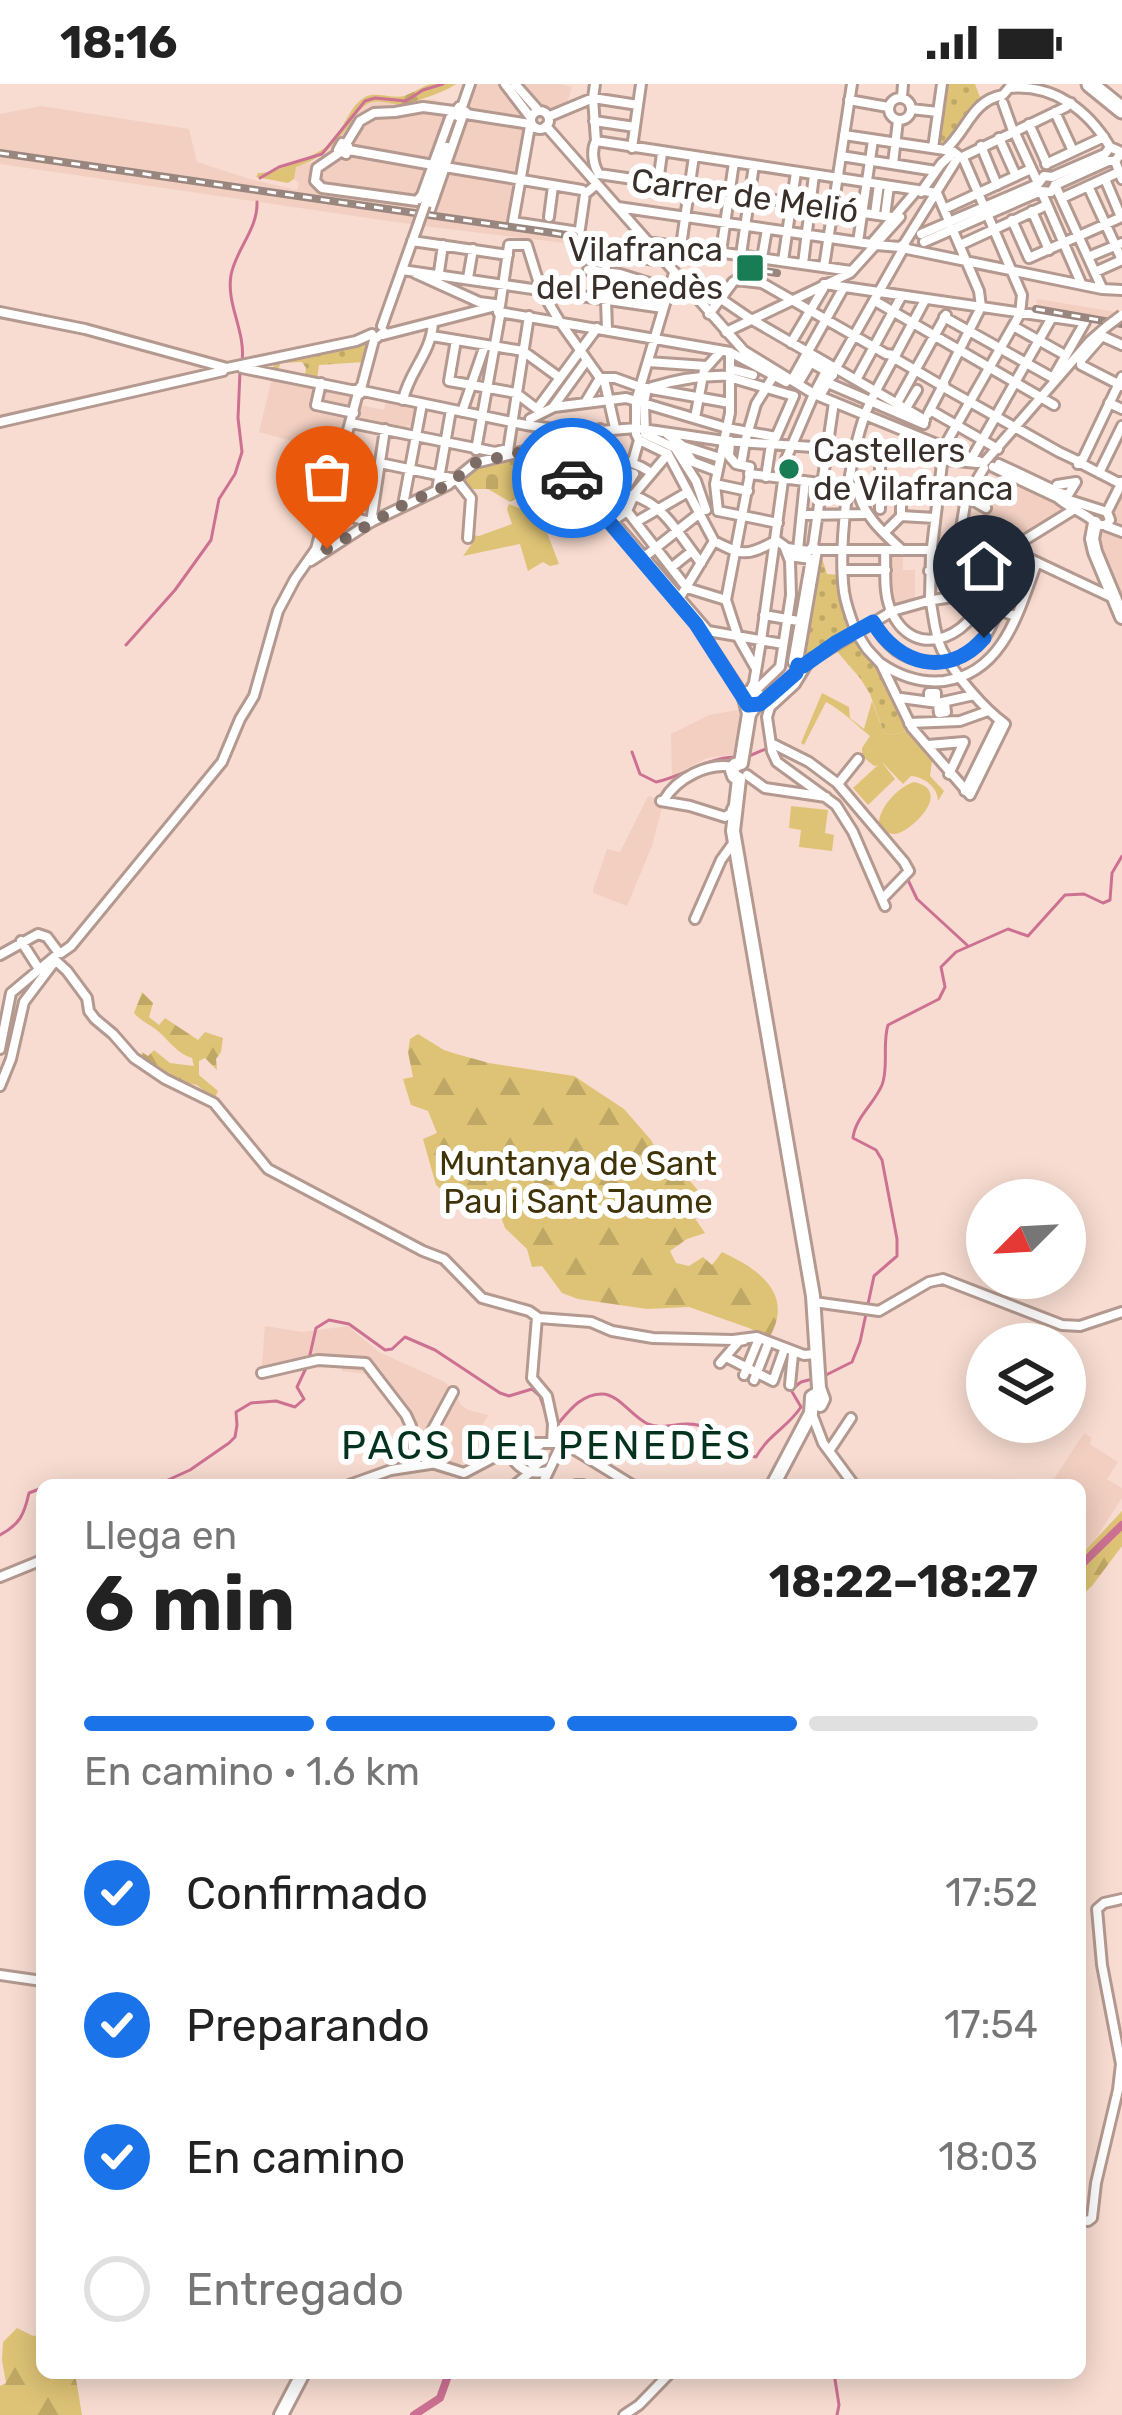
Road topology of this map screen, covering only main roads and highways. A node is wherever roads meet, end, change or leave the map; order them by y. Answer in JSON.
{"nodes":[{"id":1,"x":1091,"y":84,"type":"edge"},
{"id":2,"x":1116,"y":104,"type":"edge"},
{"id":3,"x":1103,"y":518,"type":"road end"},
{"id":4,"x":1118,"y":601,"type":"edge"},
{"id":5,"x":1122,"y":617,"type":"edge"},
{"id":6,"x":753,"y":694,"type":"road end"},
{"id":7,"x":776,"y":1479,"type":"edge"},
{"id":8,"x":300,"y":2379,"type":"edge"},
{"id":9,"x":281,"y":2415,"type":"edge"}],
"edges":[{"from":1,"to":2,"type":"highway"},
{"from":3,"to":4,"type":"main road"},
{"from":4,"to":5,"type":"main road"},
{"from":6,"to":7,"type":"main road"},
{"from":8,"to":9,"type":"main road"}]}
